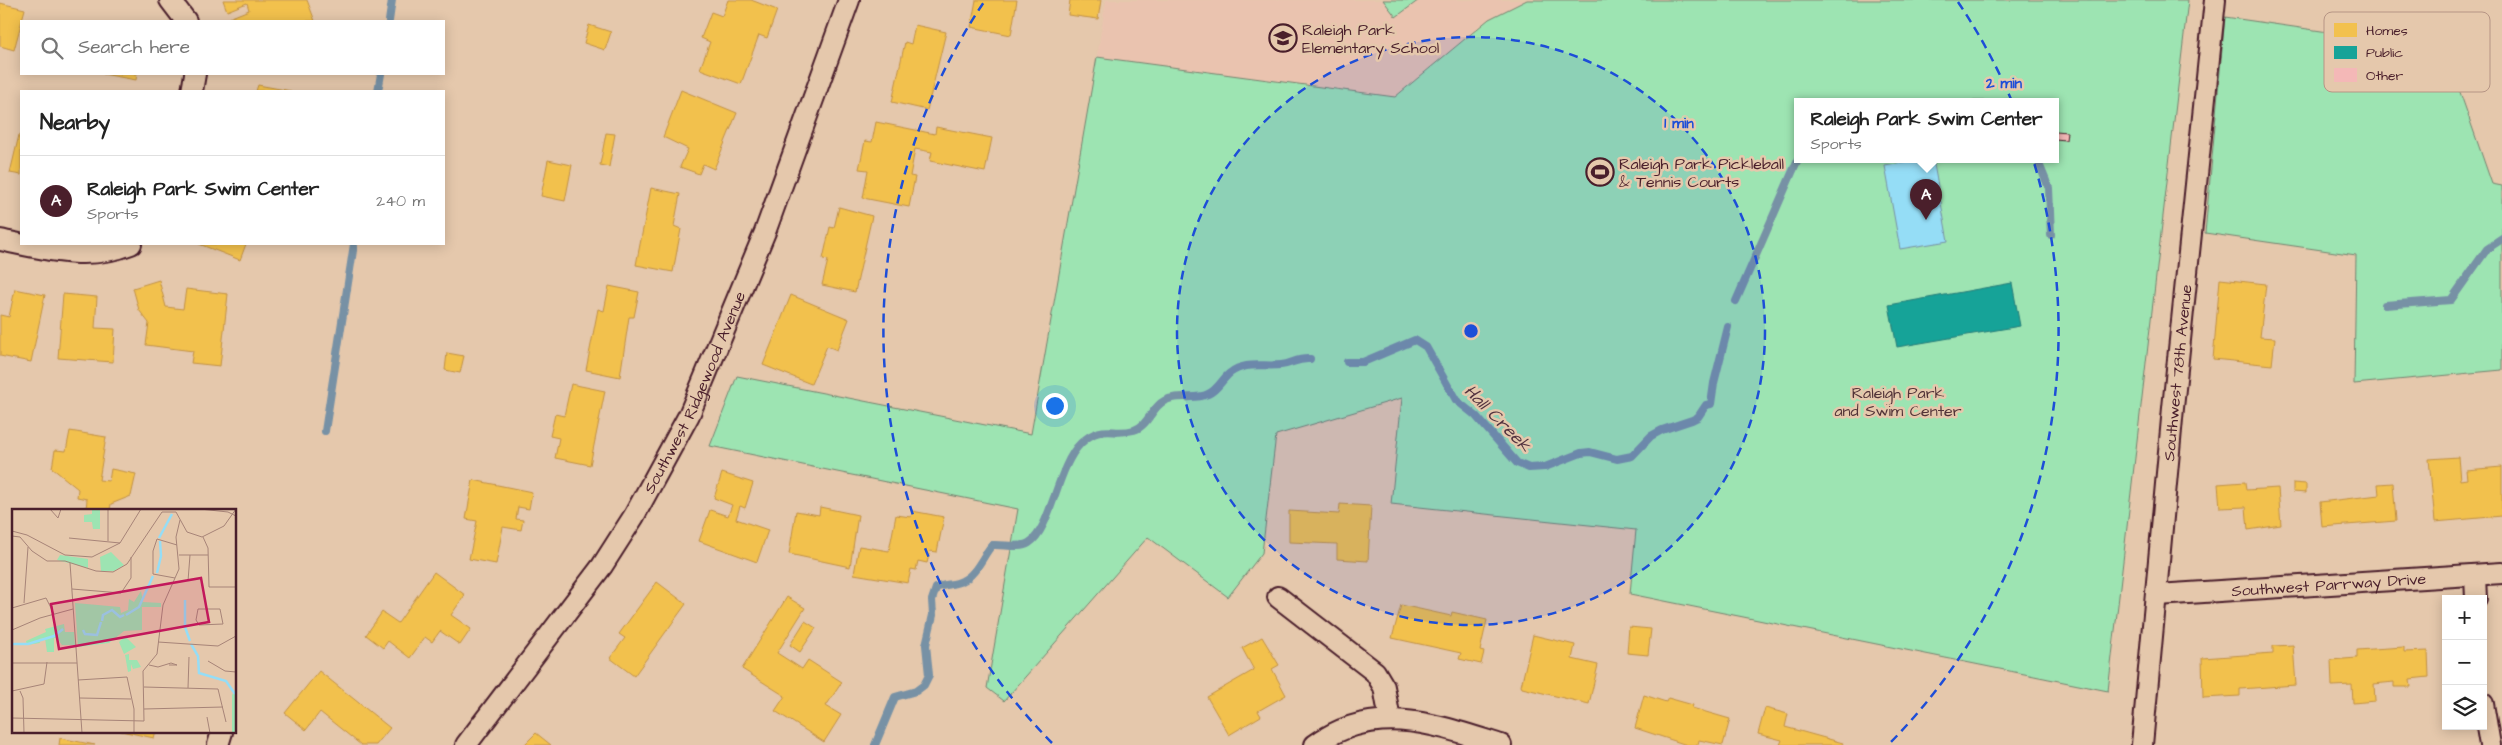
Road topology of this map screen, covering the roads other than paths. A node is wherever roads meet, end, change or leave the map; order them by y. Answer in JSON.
{"nodes":[{"id":1,"x":170,"y":0,"type":"edge"},
{"id":2,"x":848,"y":0,"type":"edge"},
{"id":3,"x":2214,"y":0,"type":"edge"},
{"id":4,"x":185,"y":20,"type":"edge"},
{"id":5,"x":195,"y":75,"type":"edge"},
{"id":6,"x":192,"y":90,"type":"edge"},
{"id":7,"x":0,"y":240,"type":"edge"},
{"id":8,"x":20,"y":244,"type":"edge"},
{"id":9,"x":25,"y":245,"type":"edge"},
{"id":10,"x":127,"y":245,"type":"edge"},
{"id":11,"x":2502,"y":573,"type":"edge"},
{"id":12,"x":2475,"y":576,"type":"junction"},
{"id":13,"x":2157,"y":595,"type":"junction"},
{"id":14,"x":2476,"y":595,"type":"edge"},
{"id":15,"x":1278,"y":598,"type":"dead end"},
{"id":16,"x":1390,"y":720,"type":"junction"},
{"id":17,"x":2487,"y":727,"type":"edge"},
{"id":18,"x":466,"y":745,"type":"edge"},
{"id":19,"x":1315,"y":745,"type":"edge"},
{"id":20,"x":1502,"y":745,"type":"edge"},
{"id":21,"x":2142,"y":745,"type":"edge"},
{"id":22,"x":2490,"y":745,"type":"edge"}],
"edges":[{"from":1,"to":4,"type":"street"},
{"from":2,"to":18,"type":"street","name":"Southwest Ridgewood Avenue"},
{"from":3,"to":13,"type":"street","name":"Southwest 78th Avenue"},
{"from":5,"to":6,"type":"street"},
{"from":7,"to":8,"type":"street"},
{"from":9,"to":10,"type":"street"},
{"from":11,"to":12,"type":"street","name":"Southwest Parrway Drive"},
{"from":12,"to":13,"type":"street","name":"Southwest Parrway Drive"},
{"from":12,"to":14,"type":"street"},
{"from":13,"to":21,"type":"street","name":"Southwest 78th Avenue"},
{"from":15,"to":16,"type":"street"},
{"from":16,"to":19,"type":"street"},
{"from":16,"to":20,"type":"street"},
{"from":17,"to":22,"type":"street"}]}
